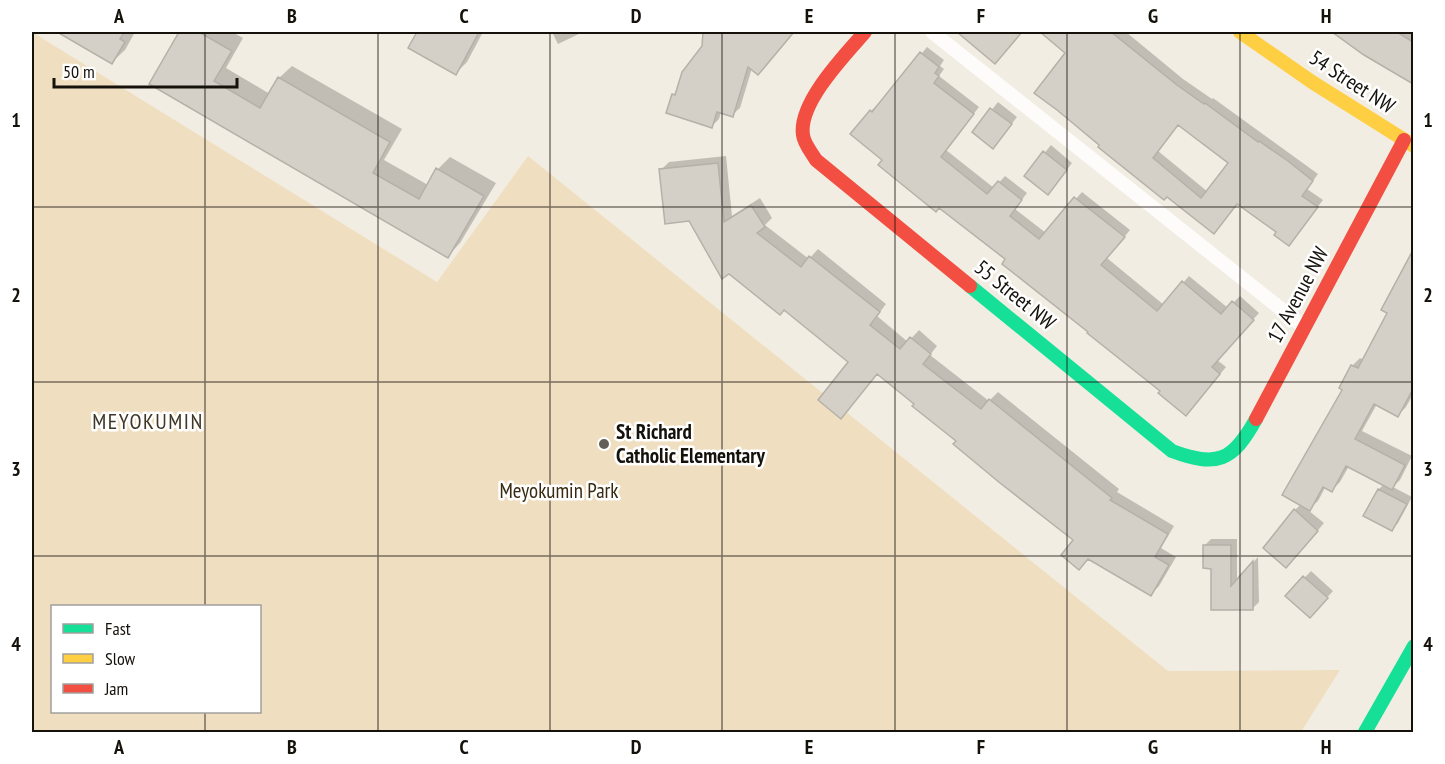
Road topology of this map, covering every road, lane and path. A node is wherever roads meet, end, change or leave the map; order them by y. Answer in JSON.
{"nodes":[{"id":1,"x":866,"y":32,"type":"edge"},
{"id":2,"x":932,"y":32,"type":"edge"},
{"id":3,"x":1240,"y":32,"type":"edge"},
{"id":4,"x":1408,"y":143,"type":"edge"},
{"id":5,"x":1305,"y":328,"type":"junction"},
{"id":6,"x":1218,"y":460,"type":"joint"},
{"id":7,"x":1413,"y":646,"type":"edge"},
{"id":8,"x":1365,"y":732,"type":"edge"}],
"edges":[{"from":1,"to":6,"type":"street","name":"55 Street NW"},
{"from":2,"to":5,"type":"lane"},
{"from":3,"to":4,"type":"street","name":"54 Street NW"},
{"from":4,"to":5,"type":"street","name":"17 Avenue NW"},
{"from":5,"to":6,"type":"street","name":"17 Avenue NW"},
{"from":7,"to":8,"type":"street"}]}
